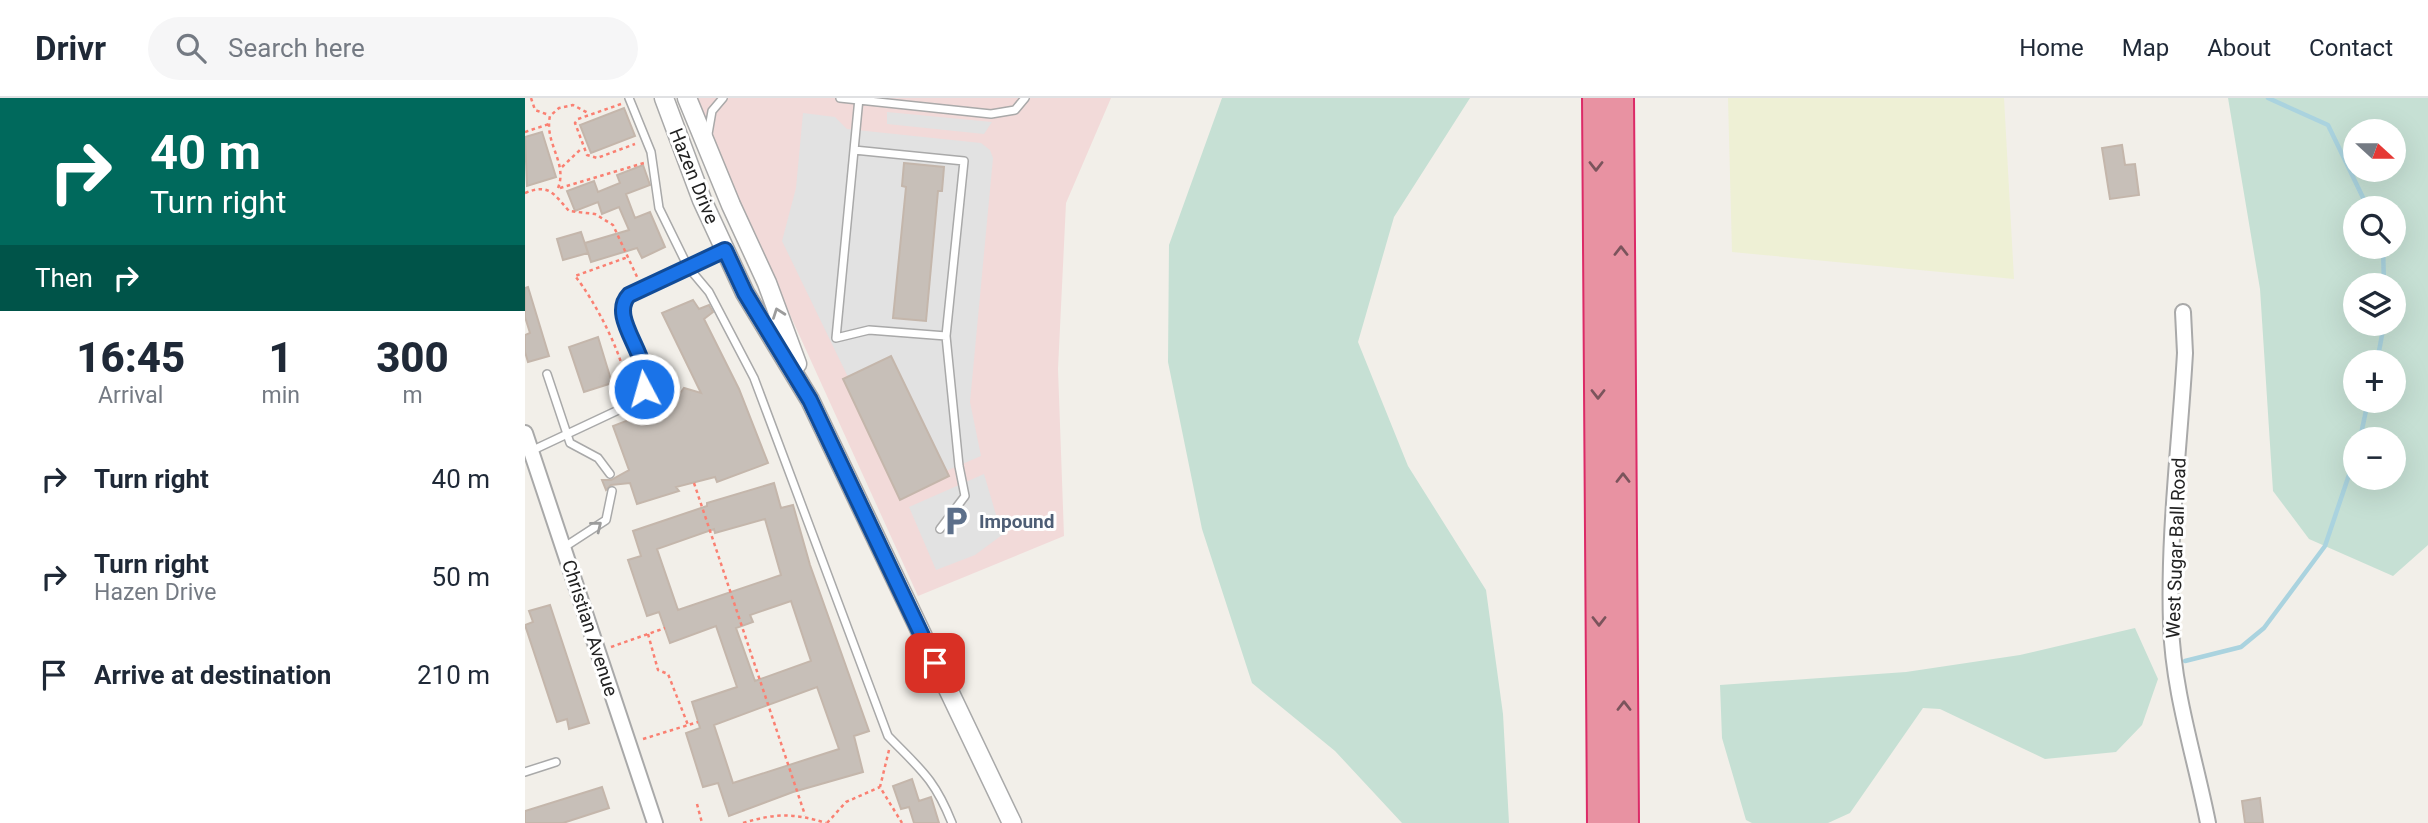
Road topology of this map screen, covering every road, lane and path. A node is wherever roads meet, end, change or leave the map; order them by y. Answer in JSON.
{"nodes":[{"id":1,"x":531,"y":98,"type":"edge"},
{"id":2,"x":572,"y":98,"type":"edge"},
{"id":3,"x":664,"y":98,"type":"edge"},
{"id":4,"x":687,"y":98,"type":"edge"},
{"id":5,"x":723,"y":98,"type":"edge"},
{"id":6,"x":840,"y":98,"type":"edge"},
{"id":7,"x":1025,"y":98,"type":"edge"},
{"id":8,"x":1596,"y":98,"type":"edge"},
{"id":9,"x":1620,"y":98,"type":"edge"},
{"id":10,"x":630,"y":99,"type":"edge"},
{"id":11,"x":859,"y":99,"type":"edge"},
{"id":12,"x":573,"y":105,"type":"junction"},
{"id":13,"x":590,"y":114,"type":"junction"},
{"id":14,"x":550,"y":116,"type":"junction"},
{"id":15,"x":549,"y":124,"type":"junction"},
{"id":16,"x":525,"y":132,"type":"edge"},
{"id":17,"x":647,"y":140,"type":"junction"},
{"id":18,"x":582,"y":148,"type":"junction"},
{"id":19,"x":707,"y":148,"type":"junction"},
{"id":20,"x":854,"y":150,"type":"junction"},
{"id":21,"x":655,"y":164,"type":"junction"},
{"id":22,"x":562,"y":167,"type":"junction"},
{"id":23,"x":558,"y":188,"type":"junction"},
{"id":24,"x":554,"y":192,"type":"junction"},
{"id":25,"x":525,"y":193,"type":"edge"},
{"id":26,"x":725,"y":250,"type":"junction"},
{"id":27,"x":628,"y":257,"type":"junction"},
{"id":28,"x":688,"y":267,"type":"junction"},
{"id":29,"x":633,"y":268,"type":"dead end"},
{"id":30,"x":2183,"y":312,"type":"dead end"},
{"id":31,"x":946,"y":336,"type":"junction"},
{"id":32,"x":547,"y":374,"type":"dead end"},
{"id":33,"x":810,"y":400,"type":"junction"},
{"id":34,"x":629,"y":405,"type":"junction"},
{"id":35,"x":525,"y":433,"type":"edge"},
{"id":36,"x":565,"y":435,"type":"junction"},
{"id":37,"x":531,"y":451,"type":"junction"},
{"id":38,"x":610,"y":474,"type":"dead end"},
{"id":39,"x":694,"y":483,"type":"dead end"},
{"id":40,"x":612,"y":491,"type":"dead end"},
{"id":41,"x":940,"y":529,"type":"dead end"},
{"id":42,"x":563,"y":548,"type":"junction"},
{"id":43,"x":665,"y":628,"type":"dead end"},
{"id":44,"x":648,"y":634,"type":"junction"},
{"id":45,"x":611,"y":647,"type":"dead end"},
{"id":46,"x":698,"y":722,"type":"dead end"},
{"id":47,"x":688,"y":725,"type":"junction"},
{"id":48,"x":643,"y":740,"type":"dead end"},
{"id":49,"x":891,"y":740,"type":"junction"},
{"id":50,"x":556,"y":762,"type":"dead end"},
{"id":51,"x":525,"y":772,"type":"edge"},
{"id":52,"x":880,"y":787,"type":"junction"},
{"id":53,"x":697,"y":804,"type":"dead end"},
{"id":54,"x":805,"y":815,"type":"junction"},
{"id":55,"x":655,"y":823,"type":"edge"},
{"id":56,"x":702,"y":823,"type":"edge"},
{"id":57,"x":743,"y":823,"type":"edge"},
{"id":58,"x":827,"y":823,"type":"edge"},
{"id":59,"x":902,"y":823,"type":"edge"},
{"id":60,"x":952,"y":823,"type":"edge"},
{"id":61,"x":1012,"y":823,"type":"edge"},
{"id":62,"x":1601,"y":823,"type":"edge"},
{"id":63,"x":1627,"y":823,"type":"edge"},
{"id":64,"x":2208,"y":823,"type":"edge"}],
"edges":[{"from":1,"to":14,"type":"path"},
{"from":2,"to":12,"type":"path"},
{"from":3,"to":26,"type":"street","name":"Hazen Drive"},
{"from":4,"to":19,"type":"street","name":"Hazen Drive"},
{"from":5,"to":19,"type":"lane"},
{"from":6,"to":11,"type":"lane"},
{"from":7,"to":11,"type":"lane"},
{"from":8,"to":62,"type":"highway","one_way":true},
{"from":63,"to":9,"type":"highway","one_way":true},
{"from":10,"to":13,"type":"path"},
{"from":10,"to":17,"type":"lane"},
{"from":11,"to":20,"type":"lane"},
{"from":12,"to":13,"type":"path"},
{"from":12,"to":14,"type":"path"},
{"from":13,"to":18,"type":"path"},
{"from":14,"to":15,"type":"path"},
{"from":15,"to":16,"type":"path"},
{"from":15,"to":22,"type":"path"},
{"from":17,"to":18,"type":"path"},
{"from":17,"to":21,"type":"lane"},
{"from":18,"to":22,"type":"path"},
{"from":33,"to":19,"type":"street","name":"Hazen Drive","one_way":true},
{"from":20,"to":31,"type":"lane"},
{"from":20,"to":31,"type":"lane"},
{"from":21,"to":23,"type":"path"},
{"from":21,"to":28,"type":"lane"},
{"from":22,"to":23,"type":"path"},
{"from":23,"to":24,"type":"path"},
{"from":24,"to":25,"type":"path"},
{"from":24,"to":27,"type":"path"},
{"from":26,"to":28,"type":"lane"},
{"from":26,"to":33,"type":"street","name":"Hazen Drive"},
{"from":27,"to":29,"type":"path"},
{"from":27,"to":34,"type":"path"},
{"from":28,"to":34,"type":"lane"},
{"from":28,"to":49,"type":"lane"},
{"from":30,"to":64,"type":"street","name":"West Sugar Ball Road"},
{"from":31,"to":41,"type":"lane"},
{"from":32,"to":36,"type":"lane"},
{"from":33,"to":61,"type":"street","name":"Hazen Drive"},
{"from":34,"to":36,"type":"lane"},
{"from":35,"to":37,"type":"street","name":"Christian Avenue"},
{"from":36,"to":37,"type":"lane"},
{"from":36,"to":38,"type":"lane"},
{"from":37,"to":42,"type":"street","name":"Christian Avenue"},
{"from":39,"to":54,"type":"path"},
{"from":42,"to":40,"type":"lane","one_way":true},
{"from":42,"to":55,"type":"street","name":"Christian Avenue"},
{"from":43,"to":44,"type":"path"},
{"from":44,"to":45,"type":"path"},
{"from":44,"to":47,"type":"path"},
{"from":46,"to":47,"type":"path"},
{"from":47,"to":48,"type":"path"},
{"from":49,"to":52,"type":"path"},
{"from":49,"to":60,"type":"lane"},
{"from":50,"to":51,"type":"lane"},
{"from":52,"to":58,"type":"path"},
{"from":52,"to":59,"type":"path"},
{"from":53,"to":56,"type":"path"},
{"from":54,"to":57,"type":"path"},
{"from":54,"to":58,"type":"path"}]}
